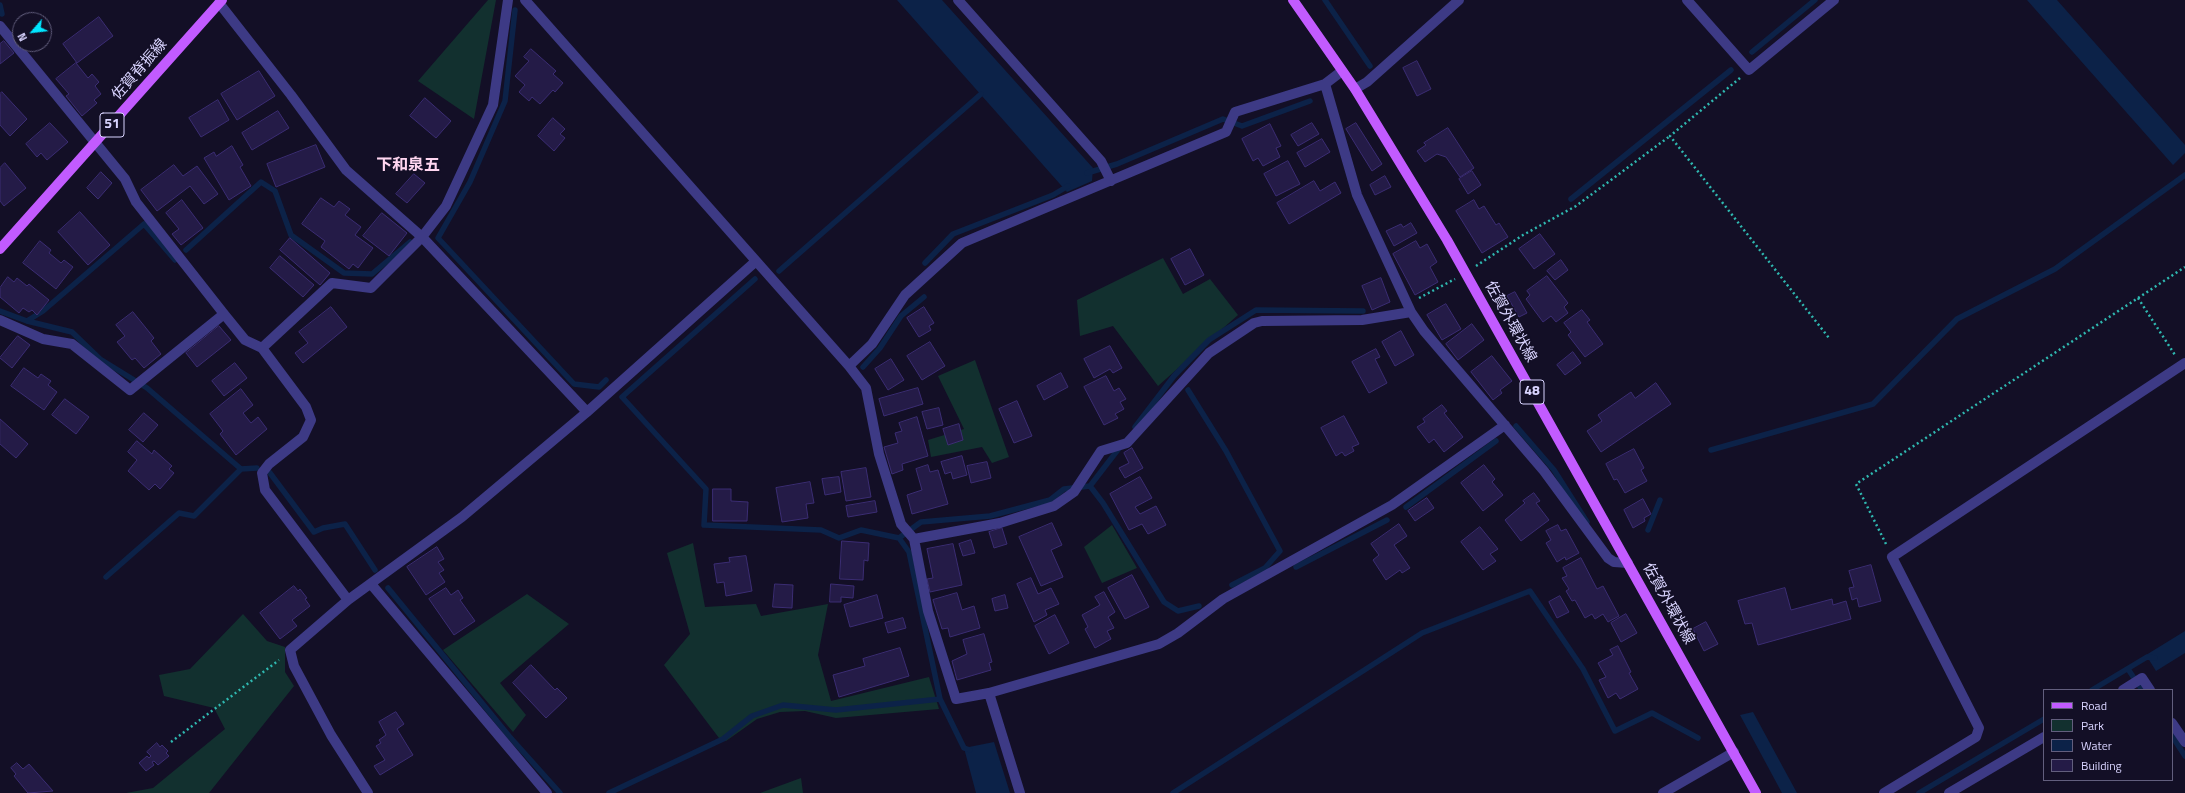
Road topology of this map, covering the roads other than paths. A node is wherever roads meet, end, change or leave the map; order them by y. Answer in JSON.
{"nodes":[{"id":1,"x":508,"y":0,"type":"edge"},
{"id":2,"x":524,"y":0,"type":"edge"},
{"id":3,"x":958,"y":0,"type":"edge"},
{"id":4,"x":1293,"y":0,"type":"edge"},
{"id":5,"x":1459,"y":0,"type":"edge"},
{"id":6,"x":1687,"y":0,"type":"edge"},
{"id":7,"x":1834,"y":0,"type":"edge"},
{"id":8,"x":221,"y":2,"type":"edge"},
{"id":9,"x":0,"y":26,"type":"edge"},
{"id":10,"x":1342,"y":71,"type":"junction"},
{"id":11,"x":1325,"y":84,"type":"junction"},
{"id":12,"x":1355,"y":89,"type":"junction"},
{"id":13,"x":94,"y":144,"type":"junction"},
{"id":14,"x":1111,"y":181,"type":"junction"},
{"id":15,"x":422,"y":237,"type":"junction"},
{"id":16,"x":0,"y":249,"type":"edge"},
{"id":17,"x":755,"y":262,"type":"junction"},
{"id":18,"x":1409,"y":308,"type":"junction"},
{"id":19,"x":224,"y":314,"type":"junction"},
{"id":20,"x":0,"y":320,"type":"edge"},
{"id":21,"x":262,"y":348,"type":"junction"},
{"id":22,"x":849,"y":366,"type":"junction"},
{"id":23,"x":2184,"y":366,"type":"edge"},
{"id":24,"x":587,"y":412,"type":"junction"},
{"id":25,"x":1505,"y":425,"type":"junction"},
{"id":26,"x":914,"y":539,"type":"junction"},
{"id":27,"x":1628,"y":563,"type":"junction"},
{"id":28,"x":371,"y":584,"type":"junction"},
{"id":29,"x":348,"y":600,"type":"junction"},
{"id":30,"x":2127,"y":688,"type":"edge"},
{"id":31,"x":2149,"y":689,"type":"edge"},
{"id":32,"x":989,"y":693,"type":"junction"},
{"id":33,"x":2173,"y":724,"type":"edge"},
{"id":34,"x":2043,"y":738,"type":"edge"},
{"id":35,"x":2185,"y":742,"type":"edge"},
{"id":36,"x":1734,"y":752,"type":"junction"},
{"id":37,"x":368,"y":793,"type":"edge"},
{"id":38,"x":547,"y":793,"type":"edge"},
{"id":39,"x":1020,"y":793,"type":"edge"},
{"id":40,"x":1664,"y":793,"type":"edge"},
{"id":41,"x":1756,"y":793,"type":"edge"},
{"id":42,"x":1884,"y":793,"type":"edge"},
{"id":43,"x":1949,"y":793,"type":"edge"}],
"edges":[{"from":1,"to":15,"type":"street"},
{"from":2,"to":17,"type":"street"},
{"from":3,"to":14,"type":"street"},
{"from":4,"to":10,"type":"main road","name":"佐賀外環状線","number":"48"},
{"from":5,"to":12,"type":"street"},
{"from":6,"to":7,"type":"street"},
{"from":8,"to":13,"type":"main road","name":"佐賀脊振線","number":"51"},
{"from":8,"to":15,"type":"street"},
{"from":9,"to":13,"type":"street"},
{"from":10,"to":11,"type":"street"},
{"from":10,"to":12,"type":"main road","name":"佐賀外環状線","number":"48"},
{"from":11,"to":14,"type":"street"},
{"from":11,"to":18,"type":"street"},
{"from":12,"to":27,"type":"main road","name":"佐賀外環状線","number":"48"},
{"from":13,"to":16,"type":"main road","name":"佐賀脊振線","number":"51"},
{"from":13,"to":19,"type":"street"},
{"from":14,"to":22,"type":"street"},
{"from":15,"to":21,"type":"street"},
{"from":15,"to":24,"type":"street"},
{"from":17,"to":22,"type":"street"},
{"from":17,"to":24,"type":"street"},
{"from":18,"to":25,"type":"street"},
{"from":18,"to":26,"type":"street"},
{"from":19,"to":20,"type":"street"},
{"from":19,"to":21,"type":"street"},
{"from":21,"to":29,"type":"street"},
{"from":22,"to":26,"type":"street"},
{"from":23,"to":42,"type":"street"},
{"from":24,"to":28,"type":"street"},
{"from":25,"to":27,"type":"street"},
{"from":25,"to":32,"type":"street"},
{"from":26,"to":32,"type":"street"},
{"from":27,"to":36,"type":"main road","name":"佐賀外環状線","number":"48"},
{"from":28,"to":29,"type":"street"},
{"from":28,"to":38,"type":"street"},
{"from":29,"to":37,"type":"street"},
{"from":30,"to":31,"type":"street"},
{"from":32,"to":39,"type":"street"},
{"from":33,"to":35,"type":"street"},
{"from":34,"to":43,"type":"street"},
{"from":36,"to":40,"type":"street"},
{"from":36,"to":41,"type":"main road","name":"佐賀外環状線","number":"48"}]}
